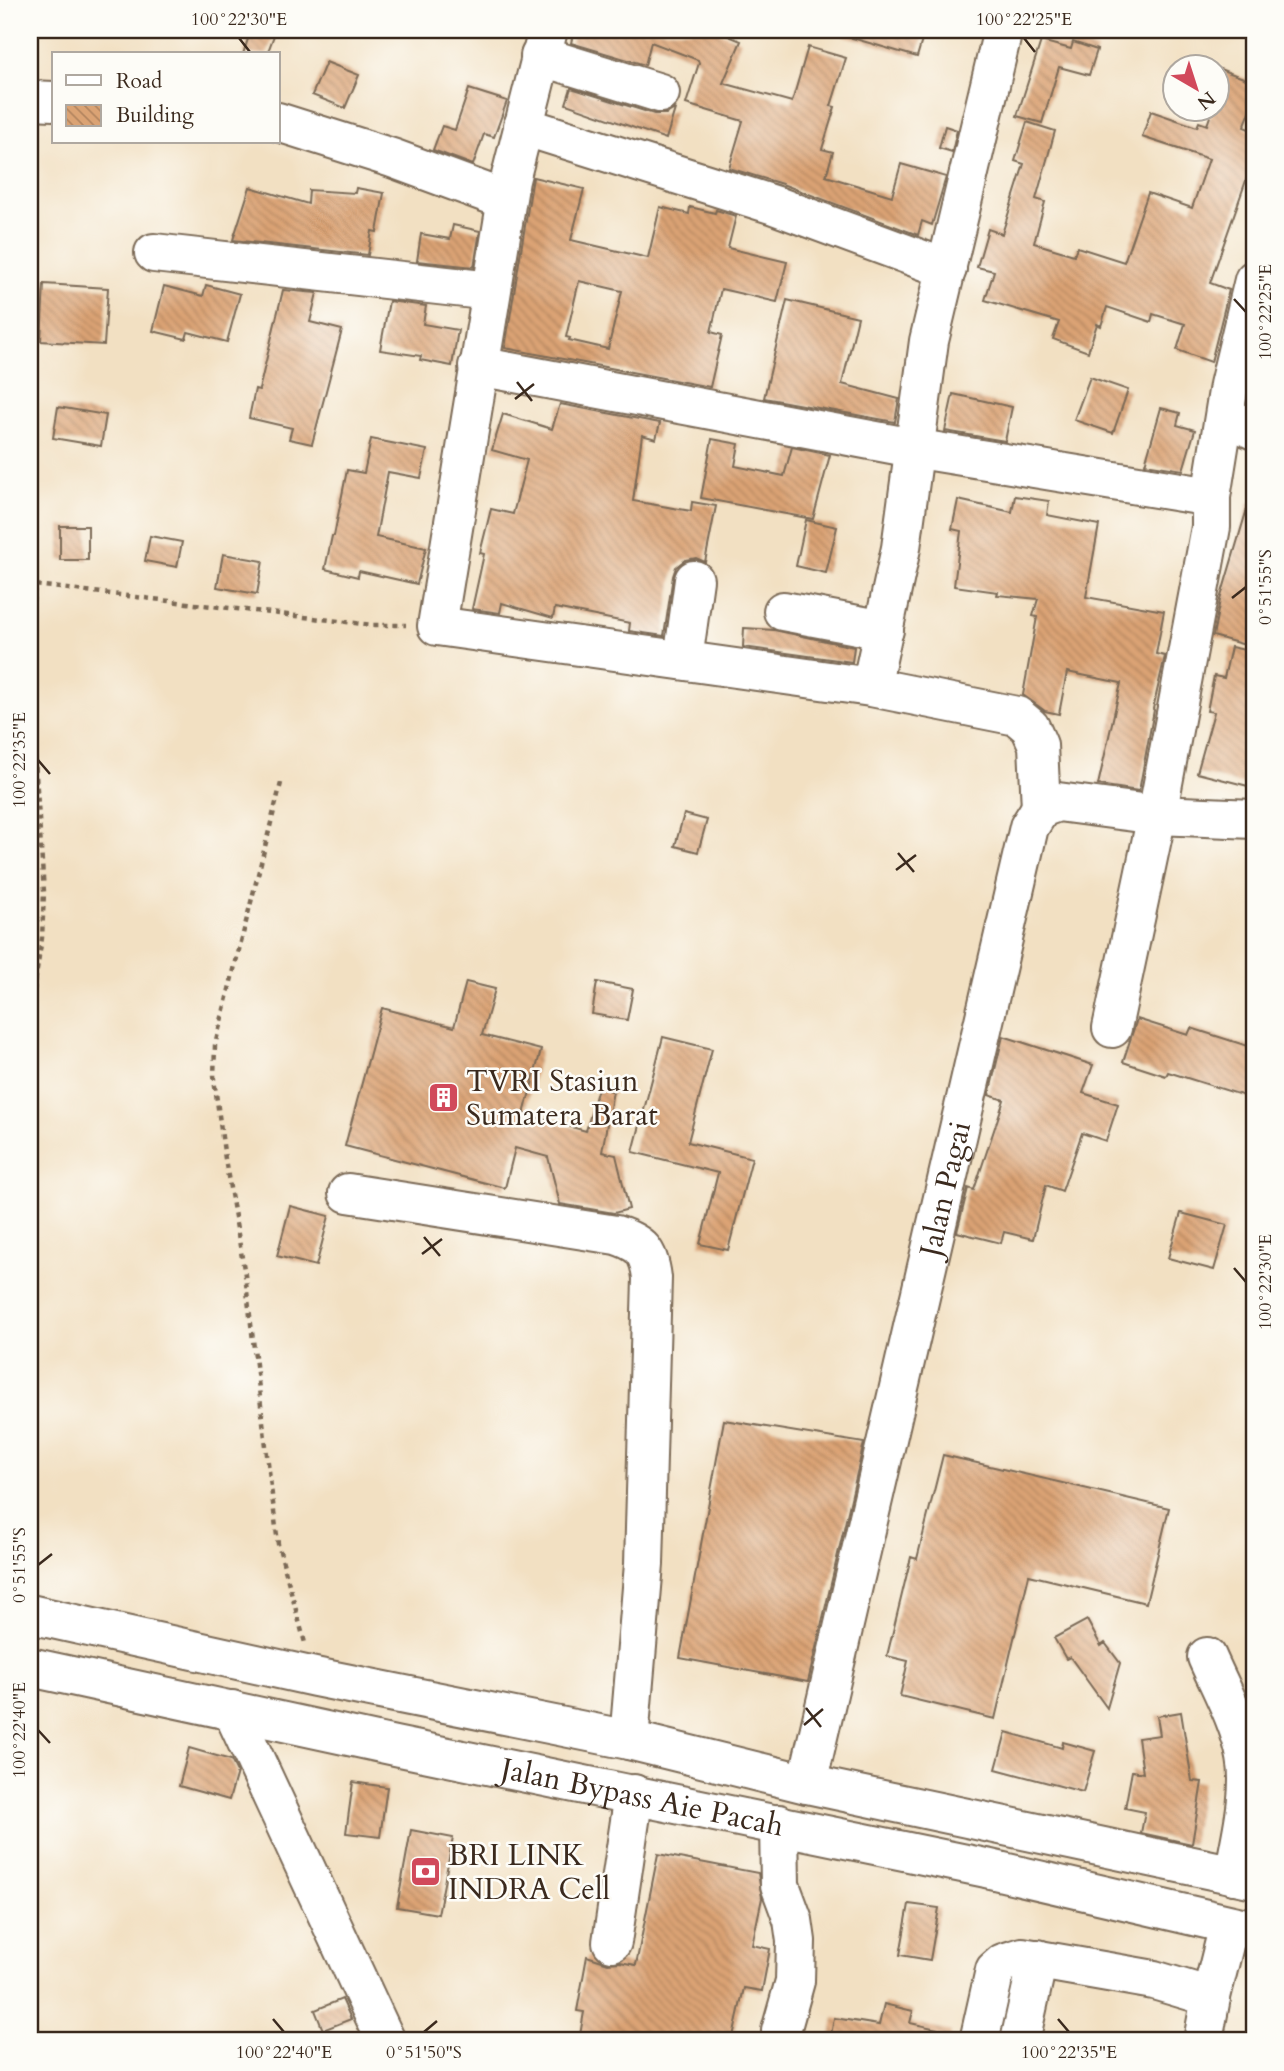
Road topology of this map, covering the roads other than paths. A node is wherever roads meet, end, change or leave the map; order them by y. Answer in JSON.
{"nodes":[{"id":1,"x":1003,"y":30,"type":"edge"},
{"id":2,"x":544,"y":43,"type":"edge"},
{"id":3,"x":660,"y":93,"type":"dead end"},
{"id":4,"x":30,"y":100,"type":"edge"},
{"id":5,"x":52,"y":101,"type":"edge"},
{"id":6,"x":280,"y":123,"type":"edge"},
{"id":7,"x":523,"y":126,"type":"junction"},
{"id":8,"x":506,"y":200,"type":"junction"},
{"id":9,"x":153,"y":253,"type":"dead end"},
{"id":10,"x":947,"y":269,"type":"junction"},
{"id":11,"x":1254,"y":280,"type":"edge"},
{"id":12,"x":491,"y":291,"type":"junction"},
{"id":13,"x":478,"y":366,"type":"junction"},
{"id":14,"x":1240,"y":423,"type":"edge"},
{"id":15,"x":913,"y":448,"type":"junction"},
{"id":16,"x":1211,"y":497,"type":"junction"},
{"id":17,"x":694,"y":580,"type":"dead end"},
{"id":18,"x":783,"y":611,"type":"dead end"},
{"id":19,"x":884,"y":630,"type":"junction"},
{"id":20,"x":683,"y":660,"type":"junction"},
{"id":21,"x":871,"y":687,"type":"junction"},
{"id":22,"x":1041,"y":808,"type":"junction"},
{"id":23,"x":1157,"y":815,"type":"junction"},
{"id":24,"x":1254,"y":818,"type":"edge"},
{"id":25,"x":1112,"y":1028,"type":"dead end"},
{"id":26,"x":348,"y":1193,"type":"dead end"},
{"id":27,"x":30,"y":1614,"type":"edge"},
{"id":28,"x":1207,"y":1657,"type":"dead end"},
{"id":29,"x":30,"y":1667,"type":"edge"},
{"id":30,"x":232,"y":1710,"type":"junction"},
{"id":31,"x":629,"y":1740,"type":"junction"},
{"id":32,"x":807,"y":1784,"type":"junction"},
{"id":33,"x":634,"y":1794,"type":"junction"},
{"id":34,"x":779,"y":1824,"type":"junction"},
{"id":35,"x":1244,"y":1877,"type":"edge"},
{"id":36,"x":1242,"y":1927,"type":"edge"},
{"id":37,"x":612,"y":1942,"type":"dead end"},
{"id":38,"x":1038,"y":1959,"type":"junction"},
{"id":39,"x":1211,"y":1997,"type":"junction"},
{"id":40,"x":781,"y":2031,"type":"dead end"},
{"id":41,"x":386,"y":2041,"type":"edge"},
{"id":42,"x":979,"y":2041,"type":"edge"},
{"id":43,"x":1020,"y":2041,"type":"edge"},
{"id":44,"x":1203,"y":2041,"type":"edge"}],
"edges":[{"from":1,"to":10,"type":"main road"},
{"from":2,"to":3,"type":"main road"},
{"from":2,"to":7,"type":"main road"},
{"from":4,"to":5,"type":"main road"},
{"from":6,"to":8,"type":"main road"},
{"from":7,"to":8,"type":"main road"},
{"from":7,"to":10,"type":"main road"},
{"from":8,"to":12,"type":"main road"},
{"from":9,"to":12,"type":"main road"},
{"from":10,"to":15,"type":"main road"},
{"from":11,"to":14,"type":"main road"},
{"from":12,"to":13,"type":"main road"},
{"from":13,"to":15,"type":"main road"},
{"from":13,"to":20,"type":"main road"},
{"from":14,"to":16,"type":"main road"},
{"from":15,"to":16,"type":"main road"},
{"from":15,"to":19,"type":"main road"},
{"from":16,"to":23,"type":"main road"},
{"from":17,"to":20,"type":"main road"},
{"from":18,"to":19,"type":"main road"},
{"from":19,"to":21,"type":"main road"},
{"from":20,"to":21,"type":"main road"},
{"from":21,"to":22,"type":"main road"},
{"from":22,"to":23,"type":"main road"},
{"from":22,"to":32,"type":"main road","name":"Jalan Pagai"},
{"from":23,"to":24,"type":"main road"},
{"from":23,"to":25,"type":"main road"},
{"from":26,"to":31,"type":"main road"},
{"from":27,"to":31,"type":"main road"},
{"from":28,"to":35,"type":"main road"},
{"from":29,"to":30,"type":"main road","name":"Jalan Bypass Aie Pacah"},
{"from":30,"to":33,"type":"main road","name":"Jalan Bypass Aie Pacah"},
{"from":30,"to":41,"type":"main road"},
{"from":31,"to":32,"type":"main road"},
{"from":32,"to":35,"type":"main road"},
{"from":33,"to":34,"type":"main road","name":"Jalan Bypass Aie Pacah"},
{"from":33,"to":37,"type":"main road"},
{"from":34,"to":36,"type":"main road","name":"Jalan Bypass Aie Pacah"},
{"from":34,"to":40,"type":"main road"},
{"from":36,"to":39,"type":"main road"},
{"from":38,"to":39,"type":"main road"},
{"from":38,"to":42,"type":"main road"},
{"from":38,"to":43,"type":"main road"},
{"from":39,"to":44,"type":"main road"}]}
